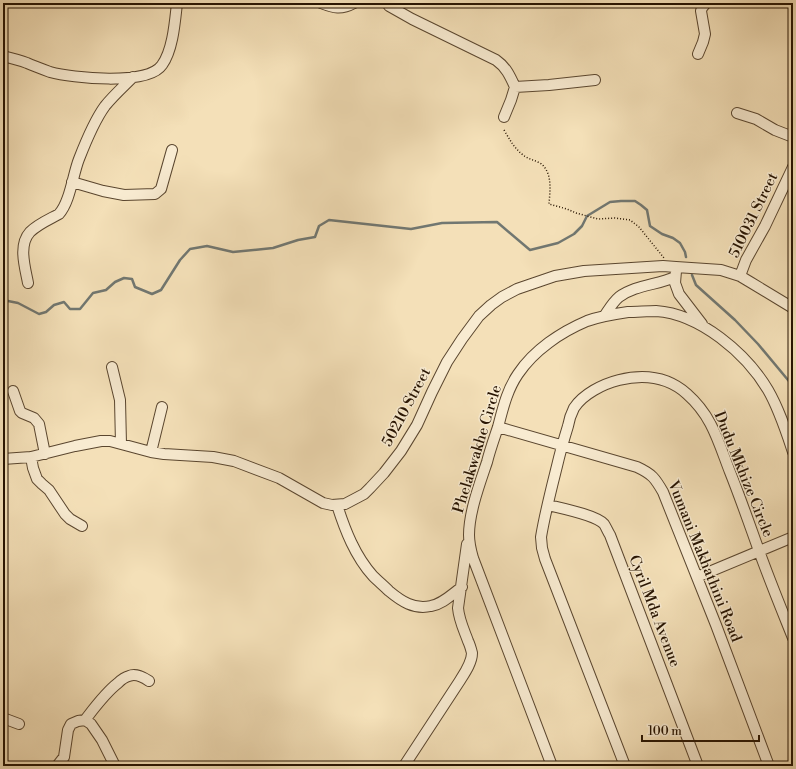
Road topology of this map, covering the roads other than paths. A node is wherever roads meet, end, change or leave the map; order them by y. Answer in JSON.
{"nodes":[{"id":1,"x":177,"y":3,"type":"edge"},
{"id":2,"x":321,"y":3,"type":"edge"},
{"id":3,"x":354,"y":3,"type":"edge"},
{"id":4,"x":387,"y":3,"type":"edge"},
{"id":5,"x":706,"y":3,"type":"edge"},
{"id":6,"x":698,"y":54,"type":"dead end"},
{"id":7,"x":3,"y":56,"type":"edge"},
{"id":8,"x":133,"y":77,"type":"junction"},
{"id":9,"x":594,"y":80,"type":"dead end"},
{"id":10,"x":515,"y":87,"type":"junction"},
{"id":11,"x":737,"y":113,"type":"dead end"},
{"id":12,"x":504,"y":118,"type":"dead end"},
{"id":13,"x":793,"y":137,"type":"edge"},
{"id":14,"x":172,"y":150,"type":"dead end"},
{"id":15,"x":793,"y":167,"type":"edge"},
{"id":16,"x":72,"y":182,"type":"junction"},
{"id":17,"x":675,"y":270,"type":"junction"},
{"id":18,"x":740,"y":276,"type":"junction"},
{"id":19,"x":28,"y":283,"type":"dead end"},
{"id":20,"x":793,"y":308,"type":"edge"},
{"id":21,"x":605,"y":315,"type":"junction"},
{"id":22,"x":704,"y":327,"type":"junction"},
{"id":23,"x":112,"y":368,"type":"dead end"},
{"id":24,"x":12,"y":391,"type":"dead end"},
{"id":25,"x":162,"y":407,"type":"dead end"},
{"id":26,"x":498,"y":427,"type":"junction"},
{"id":27,"x":121,"y":444,"type":"junction"},
{"id":28,"x":561,"y":446,"type":"junction"},
{"id":29,"x":151,"y":452,"type":"junction"},
{"id":30,"x":793,"y":452,"type":"edge"},
{"id":31,"x":44,"y":454,"type":"junction"},
{"id":32,"x":31,"y":457,"type":"junction"},
{"id":33,"x":3,"y":459,"type":"edge"},
{"id":34,"x":337,"y":505,"type":"junction"},
{"id":35,"x":548,"y":505,"type":"junction"},
{"id":36,"x":82,"y":526,"type":"dead end"},
{"id":37,"x":469,"y":534,"type":"junction"},
{"id":38,"x":793,"y":537,"type":"edge"},
{"id":39,"x":759,"y":551,"type":"junction"},
{"id":40,"x":697,"y":577,"type":"junction"},
{"id":41,"x":462,"y":587,"type":"junction"},
{"id":42,"x":793,"y":638,"type":"edge"},
{"id":43,"x":149,"y":681,"type":"dead end"},
{"id":44,"x":3,"y":718,"type":"edge"},
{"id":45,"x":85,"y":720,"type":"junction"},
{"id":46,"x":19,"y":724,"type":"dead end"},
{"id":47,"x":57,"y":766,"type":"edge"},
{"id":48,"x":115,"y":766,"type":"edge"},
{"id":49,"x":404,"y":766,"type":"edge"},
{"id":50,"x":552,"y":766,"type":"edge"},
{"id":51,"x":625,"y":766,"type":"edge"},
{"id":52,"x":698,"y":766,"type":"edge"},
{"id":53,"x":769,"y":766,"type":"edge"}],
"edges":[{"from":1,"to":8,"type":"street"},
{"from":2,"to":3,"type":"street"},
{"from":4,"to":10,"type":"street"},
{"from":5,"to":6,"type":"street"},
{"from":7,"to":8,"type":"street"},
{"from":8,"to":16,"type":"street"},
{"from":9,"to":10,"type":"street"},
{"from":10,"to":12,"type":"street"},
{"from":11,"to":13,"type":"street"},
{"from":14,"to":16,"type":"street"},
{"from":15,"to":18,"type":"street","name":"510031 Street"},
{"from":16,"to":19,"type":"street"},
{"from":17,"to":18,"type":"street","name":"50210 Street"},
{"from":17,"to":21,"type":"street"},
{"from":17,"to":22,"type":"street"},
{"from":17,"to":34,"type":"street","name":"50210 Street"},
{"from":18,"to":20,"type":"street","name":"50210 Street"},
{"from":21,"to":22,"type":"street","name":"Phelakwakhe Circle"},
{"from":21,"to":26,"type":"street","name":"Phelakwakhe Circle"},
{"from":22,"to":30,"type":"street","name":"Phelakwakhe Circle"},
{"from":23,"to":27,"type":"street"},
{"from":24,"to":31,"type":"street"},
{"from":25,"to":29,"type":"street"},
{"from":26,"to":28,"type":"street","name":"Vumani Makhathini Road"},
{"from":26,"to":37,"type":"street","name":"Phelakwakhe Circle"},
{"from":27,"to":29,"type":"street"},
{"from":27,"to":31,"type":"street"},
{"from":28,"to":35,"type":"street","name":"Dudu Mkhize Circle"},
{"from":28,"to":39,"type":"street","name":"Dudu Mkhize Circle"},
{"from":28,"to":40,"type":"street","name":"Vumani Makhathini Road"},
{"from":29,"to":34,"type":"street"},
{"from":31,"to":32,"type":"street"},
{"from":32,"to":33,"type":"street"},
{"from":32,"to":36,"type":"street"},
{"from":34,"to":41,"type":"street"},
{"from":35,"to":51,"type":"street","name":"Dudu Mkhize Circle"},
{"from":35,"to":52,"type":"street","name":"Cyril Mda Avenue"},
{"from":37,"to":41,"type":"street"},
{"from":37,"to":50,"type":"street","name":"Phelakwakhe Circle"},
{"from":38,"to":39,"type":"street"},
{"from":39,"to":40,"type":"street"},
{"from":39,"to":42,"type":"street","name":"Dudu Mkhize Circle"},
{"from":40,"to":53,"type":"street","name":"Vumani Makhathini Road"},
{"from":41,"to":49,"type":"street"},
{"from":43,"to":45,"type":"street"},
{"from":44,"to":46,"type":"street"},
{"from":45,"to":47,"type":"street"},
{"from":45,"to":48,"type":"street"}]}
